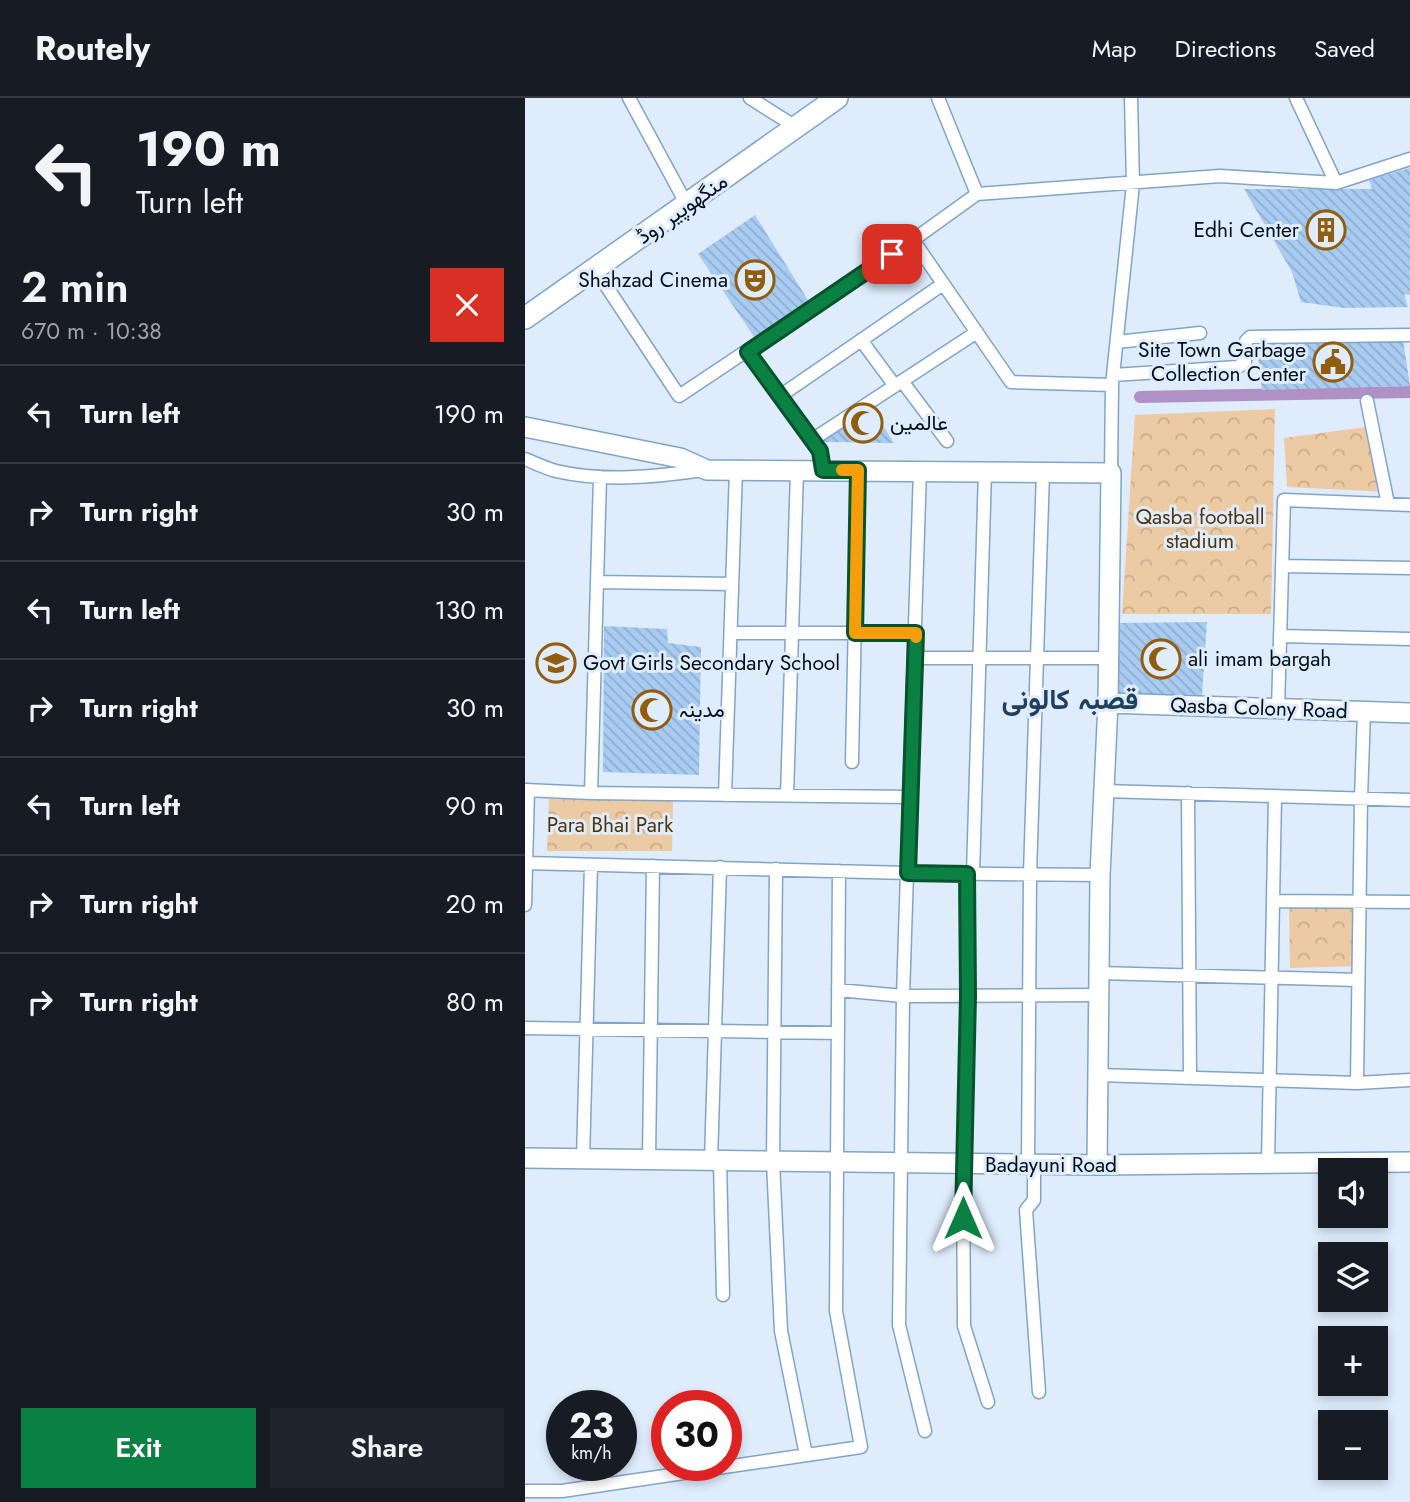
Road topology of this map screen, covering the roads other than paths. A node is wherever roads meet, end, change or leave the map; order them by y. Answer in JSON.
{"nodes":[{"id":1,"x":629,"y":98,"type":"edge"},
{"id":2,"x":750,"y":98,"type":"edge"},
{"id":3,"x":837,"y":98,"type":"edge"},
{"id":4,"x":937,"y":98,"type":"edge"},
{"id":5,"x":1131,"y":98,"type":"edge"},
{"id":6,"x":1296,"y":98,"type":"edge"},
{"id":7,"x":796,"y":127,"type":"junction"},
{"id":8,"x":1410,"y":159,"type":"edge"},
{"id":9,"x":1336,"y":183,"type":"junction"},
{"id":10,"x":1133,"y":184,"type":"junction"},
{"id":11,"x":977,"y":194,"type":"junction"},
{"id":12,"x":687,"y":205,"type":"junction"},
{"id":13,"x":913,"y":240,"type":"junction"},
{"id":14,"x":595,"y":269,"type":"junction"},
{"id":15,"x":943,"y":284,"type":"junction"},
{"id":16,"x":525,"y":318,"type":"edge"},
{"id":17,"x":977,"y":332,"type":"junction"},
{"id":18,"x":1200,"y":333,"type":"dead end"},
{"id":19,"x":1410,"y":335,"type":"edge"},
{"id":20,"x":861,"y":340,"type":"junction"},
{"id":21,"x":1117,"y":342,"type":"junction"},
{"id":22,"x":748,"y":352,"type":"junction"},
{"id":23,"x":1113,"y":380,"type":"junction"},
{"id":24,"x":899,"y":383,"type":"junction"},
{"id":25,"x":780,"y":396,"type":"junction"},
{"id":26,"x":1367,"y":401,"type":"dead end"},
{"id":27,"x":525,"y":428,"type":"edge"},
{"id":28,"x":812,"y":440,"type":"junction"},
{"id":29,"x":947,"y":441,"type":"dead end"},
{"id":30,"x":525,"y":459,"type":"edge"},
{"id":31,"x":707,"y":470,"type":"junction"},
{"id":32,"x":736,"y":470,"type":"junction"},
{"id":33,"x":797,"y":470,"type":"junction"},
{"id":34,"x":823,"y":470,"type":"junction"},
{"id":35,"x":858,"y":470,"type":"junction"},
{"id":36,"x":920,"y":470,"type":"junction"},
{"id":37,"x":985,"y":471,"type":"junction"},
{"id":38,"x":1043,"y":472,"type":"junction"},
{"id":39,"x":1111,"y":473,"type":"junction"},
{"id":40,"x":600,"y":477,"type":"junction"},
{"id":41,"x":1388,"y":504,"type":"junction"},
{"id":42,"x":1410,"y":505,"type":"edge"},
{"id":43,"x":1282,"y":566,"type":"junction"},
{"id":44,"x":1410,"y":568,"type":"edge"},
{"id":45,"x":597,"y":582,"type":"junction"},
{"id":46,"x":732,"y":584,"type":"junction"},
{"id":47,"x":731,"y":633,"type":"junction"},
{"id":48,"x":792,"y":633,"type":"junction"},
{"id":49,"x":855,"y":633,"type":"junction"},
{"id":50,"x":916,"y":633,"type":"junction"},
{"id":51,"x":1280,"y":636,"type":"junction"},
{"id":52,"x":1410,"y":639,"type":"edge"},
{"id":53,"x":915,"y":658,"type":"junction"},
{"id":54,"x":980,"y":658,"type":"junction"},
{"id":55,"x":1037,"y":659,"type":"junction"},
{"id":56,"x":1108,"y":659,"type":"junction"},
{"id":57,"x":1108,"y":703,"type":"junction"},
{"id":58,"x":1278,"y":709,"type":"junction"},
{"id":59,"x":1364,"y":712,"type":"junction"},
{"id":60,"x":1410,"y":713,"type":"edge"},
{"id":61,"x":852,"y":762,"type":"dead end"},
{"id":62,"x":526,"y":790,"type":"edge"},
{"id":63,"x":1104,"y":791,"type":"junction"},
{"id":64,"x":591,"y":793,"type":"junction"},
{"id":65,"x":1188,"y":793,"type":"junction"},
{"id":66,"x":725,"y":795,"type":"junction"},
{"id":67,"x":787,"y":796,"type":"junction"},
{"id":68,"x":1275,"y":796,"type":"junction"},
{"id":69,"x":911,"y":797,"type":"junction"},
{"id":70,"x":1361,"y":798,"type":"junction"},
{"id":71,"x":1410,"y":800,"type":"edge"},
{"id":72,"x":526,"y":863,"type":"edge"},
{"id":73,"x":591,"y":864,"type":"junction"},
{"id":74,"x":653,"y":866,"type":"junction"},
{"id":75,"x":720,"y":867,"type":"junction"},
{"id":76,"x":776,"y":869,"type":"junction"},
{"id":77,"x":839,"y":871,"type":"junction"},
{"id":78,"x":908,"y":873,"type":"junction"},
{"id":79,"x":970,"y":874,"type":"junction"},
{"id":80,"x":1030,"y":874,"type":"junction"},
{"id":81,"x":1100,"y":874,"type":"junction"},
{"id":82,"x":1273,"y":901,"type":"junction"},
{"id":83,"x":1410,"y":902,"type":"edge"},
{"id":84,"x":1359,"y":903,"type":"junction"},
{"id":85,"x":525,"y":905,"type":"edge"},
{"id":86,"x":1099,"y":973,"type":"junction"},
{"id":87,"x":1189,"y":974,"type":"junction"},
{"id":88,"x":1272,"y":978,"type":"junction"},
{"id":89,"x":1358,"y":980,"type":"junction"},
{"id":90,"x":838,"y":990,"type":"junction"},
{"id":91,"x":1030,"y":995,"type":"junction"},
{"id":92,"x":1099,"y":995,"type":"junction"},
{"id":93,"x":903,"y":996,"type":"junction"},
{"id":94,"x":968,"y":996,"type":"junction"},
{"id":95,"x":525,"y":1028,"type":"edge"},
{"id":96,"x":586,"y":1030,"type":"junction"},
{"id":97,"x":651,"y":1030,"type":"junction"},
{"id":98,"x":715,"y":1031,"type":"junction"},
{"id":99,"x":774,"y":1031,"type":"junction"},
{"id":100,"x":838,"y":1033,"type":"junction"},
{"id":101,"x":1098,"y":1075,"type":"junction"},
{"id":102,"x":1190,"y":1078,"type":"junction"},
{"id":103,"x":1270,"y":1080,"type":"junction"},
{"id":104,"x":1410,"y":1080,"type":"edge"},
{"id":105,"x":1357,"y":1083,"type":"junction"},
{"id":106,"x":525,"y":1158,"type":"edge"},
{"id":107,"x":583,"y":1159,"type":"junction"},
{"id":108,"x":649,"y":1160,"type":"junction"},
{"id":109,"x":716,"y":1161,"type":"junction"},
{"id":110,"x":773,"y":1162,"type":"junction"},
{"id":111,"x":1410,"y":1162,"type":"edge"},
{"id":112,"x":837,"y":1163,"type":"junction"},
{"id":113,"x":901,"y":1164,"type":"junction"},
{"id":114,"x":963,"y":1164,"type":"junction"},
{"id":115,"x":1268,"y":1164,"type":"junction"},
{"id":116,"x":1031,"y":1165,"type":"junction"},
{"id":117,"x":1097,"y":1166,"type":"junction"},
{"id":118,"x":723,"y":1295,"type":"dead end"},
{"id":119,"x":1039,"y":1392,"type":"dead end"},
{"id":120,"x":988,"y":1402,"type":"dead end"},
{"id":121,"x":925,"y":1431,"type":"dead end"},
{"id":122,"x":806,"y":1455,"type":"junction"},
{"id":123,"x":525,"y":1491,"type":"edge"}],
"edges":[{"from":1,"to":12,"type":"street"},
{"from":2,"to":7,"type":"street"},
{"from":3,"to":7,"type":"main road","name":"منگھوپیر روڈ"},
{"from":4,"to":11,"type":"street"},
{"from":5,"to":10,"type":"street"},
{"from":6,"to":9,"type":"street"},
{"from":7,"to":12,"type":"main road","name":"منگھوپیر روڈ"},
{"from":8,"to":9,"type":"street"},
{"from":9,"to":10,"type":"street"},
{"from":10,"to":11,"type":"street"},
{"from":10,"to":21,"type":"street"},
{"from":11,"to":13,"type":"street"},
{"from":12,"to":14,"type":"main road","name":"منگھوپیر روڈ"},
{"from":13,"to":15,"type":"street"},
{"from":13,"to":22,"type":"street"},
{"from":14,"to":16,"type":"main road","name":"منگھوپیر روڈ"},
{"from":14,"to":22,"type":"street"},
{"from":15,"to":17,"type":"street"},
{"from":15,"to":20,"type":"street"},
{"from":17,"to":23,"type":"street"},
{"from":17,"to":24,"type":"street"},
{"from":18,"to":21,"type":"street"},
{"from":19,"to":23,"type":"street"},
{"from":20,"to":24,"type":"street"},
{"from":20,"to":25,"type":"street"},
{"from":21,"to":23,"type":"street"},
{"from":22,"to":25,"type":"street"},
{"from":23,"to":39,"type":"street"},
{"from":24,"to":28,"type":"street"},
{"from":24,"to":29,"type":"street"},
{"from":25,"to":28,"type":"street"},
{"from":26,"to":41,"type":"street"},
{"from":27,"to":31,"type":"street"},
{"from":28,"to":34,"type":"street"},
{"from":30,"to":40,"type":"street"},
{"from":31,"to":32,"type":"street"},
{"from":31,"to":40,"type":"street"},
{"from":32,"to":33,"type":"street"},
{"from":32,"to":46,"type":"street"},
{"from":33,"to":34,"type":"street"},
{"from":33,"to":48,"type":"street"},
{"from":34,"to":35,"type":"street"},
{"from":35,"to":36,"type":"street"},
{"from":35,"to":49,"type":"street"},
{"from":36,"to":37,"type":"street"},
{"from":36,"to":50,"type":"street"},
{"from":37,"to":38,"type":"street"},
{"from":37,"to":54,"type":"street"},
{"from":38,"to":39,"type":"street"},
{"from":38,"to":55,"type":"street"},
{"from":39,"to":56,"type":"street"},
{"from":40,"to":45,"type":"street"},
{"from":41,"to":42,"type":"street"},
{"from":41,"to":43,"type":"street"},
{"from":43,"to":44,"type":"street"},
{"from":43,"to":51,"type":"street"},
{"from":45,"to":46,"type":"street"},
{"from":45,"to":64,"type":"street"},
{"from":46,"to":47,"type":"street"},
{"from":47,"to":48,"type":"street"},
{"from":47,"to":66,"type":"street"},
{"from":48,"to":49,"type":"street"},
{"from":48,"to":67,"type":"street"},
{"from":49,"to":50,"type":"street"},
{"from":49,"to":61,"type":"street"},
{"from":50,"to":53,"type":"street"},
{"from":51,"to":52,"type":"street"},
{"from":51,"to":58,"type":"street"},
{"from":53,"to":54,"type":"street"},
{"from":53,"to":69,"type":"street"},
{"from":54,"to":55,"type":"street"},
{"from":54,"to":79,"type":"street"},
{"from":55,"to":56,"type":"street"},
{"from":55,"to":80,"type":"street"},
{"from":56,"to":57,"type":"street"},
{"from":57,"to":58,"type":"street","name":"Qasba Colony Road"},
{"from":57,"to":63,"type":"street"},
{"from":58,"to":59,"type":"street","name":"Qasba Colony Road"},
{"from":59,"to":60,"type":"street","name":"Qasba Colony Road"},
{"from":59,"to":70,"type":"street"},
{"from":62,"to":64,"type":"street"},
{"from":62,"to":72,"type":"street"},
{"from":63,"to":65,"type":"street"},
{"from":63,"to":81,"type":"street"},
{"from":64,"to":66,"type":"street"},
{"from":65,"to":68,"type":"street"},
{"from":65,"to":87,"type":"street"},
{"from":66,"to":67,"type":"street"},
{"from":67,"to":69,"type":"street"},
{"from":68,"to":70,"type":"street"},
{"from":68,"to":82,"type":"street"},
{"from":69,"to":78,"type":"street"},
{"from":70,"to":71,"type":"street"},
{"from":70,"to":84,"type":"street"},
{"from":72,"to":73,"type":"street"},
{"from":72,"to":85,"type":"street"},
{"from":73,"to":74,"type":"street"},
{"from":73,"to":96,"type":"street"},
{"from":74,"to":75,"type":"street"},
{"from":74,"to":97,"type":"street"},
{"from":75,"to":76,"type":"street"},
{"from":75,"to":98,"type":"street"},
{"from":76,"to":77,"type":"street"},
{"from":76,"to":99,"type":"street"},
{"from":77,"to":78,"type":"street"},
{"from":77,"to":90,"type":"street"},
{"from":78,"to":79,"type":"street"},
{"from":78,"to":93,"type":"street"},
{"from":79,"to":80,"type":"street"},
{"from":79,"to":94,"type":"street"},
{"from":80,"to":81,"type":"street"},
{"from":80,"to":91,"type":"street"},
{"from":81,"to":86,"type":"street"},
{"from":82,"to":84,"type":"street"},
{"from":82,"to":88,"type":"street"},
{"from":83,"to":84,"type":"street"},
{"from":84,"to":89,"type":"street"},
{"from":86,"to":87,"type":"street"},
{"from":86,"to":92,"type":"street"},
{"from":87,"to":88,"type":"street"},
{"from":87,"to":102,"type":"street"},
{"from":88,"to":89,"type":"street"},
{"from":88,"to":103,"type":"street"},
{"from":89,"to":105,"type":"street"},
{"from":90,"to":93,"type":"street"},
{"from":90,"to":100,"type":"street"},
{"from":91,"to":92,"type":"street"},
{"from":91,"to":94,"type":"street"},
{"from":91,"to":116,"type":"street"},
{"from":92,"to":101,"type":"street"},
{"from":93,"to":94,"type":"street"},
{"from":93,"to":113,"type":"street"},
{"from":94,"to":114,"type":"street"},
{"from":95,"to":96,"type":"street"},
{"from":96,"to":97,"type":"street"},
{"from":96,"to":107,"type":"street"},
{"from":97,"to":98,"type":"street"},
{"from":97,"to":108,"type":"street"},
{"from":98,"to":99,"type":"street"},
{"from":98,"to":109,"type":"street"},
{"from":99,"to":100,"type":"street"},
{"from":99,"to":110,"type":"street"},
{"from":100,"to":112,"type":"street"},
{"from":101,"to":102,"type":"street"},
{"from":101,"to":117,"type":"street"},
{"from":102,"to":103,"type":"street"},
{"from":103,"to":105,"type":"street"},
{"from":103,"to":115,"type":"street"},
{"from":104,"to":105,"type":"street"},
{"from":106,"to":107,"type":"street","name":"Badayuni Road"},
{"from":107,"to":108,"type":"street","name":"Badayuni Road"},
{"from":108,"to":109,"type":"street","name":"Badayuni Road"},
{"from":109,"to":110,"type":"street","name":"Badayuni Road"},
{"from":109,"to":118,"type":"street"},
{"from":110,"to":112,"type":"street","name":"Badayuni Road"},
{"from":110,"to":122,"type":"street"},
{"from":111,"to":115,"type":"street","name":"Badayuni Road"},
{"from":112,"to":113,"type":"street","name":"Badayuni Road"},
{"from":112,"to":122,"type":"street"},
{"from":113,"to":114,"type":"street","name":"Badayuni Road"},
{"from":113,"to":121,"type":"street"},
{"from":114,"to":116,"type":"street","name":"Badayuni Road"},
{"from":114,"to":120,"type":"street"},
{"from":115,"to":117,"type":"street","name":"Badayuni Road"},
{"from":116,"to":117,"type":"street","name":"Badayuni Road"},
{"from":116,"to":119,"type":"street"},
{"from":122,"to":123,"type":"street"}]}
